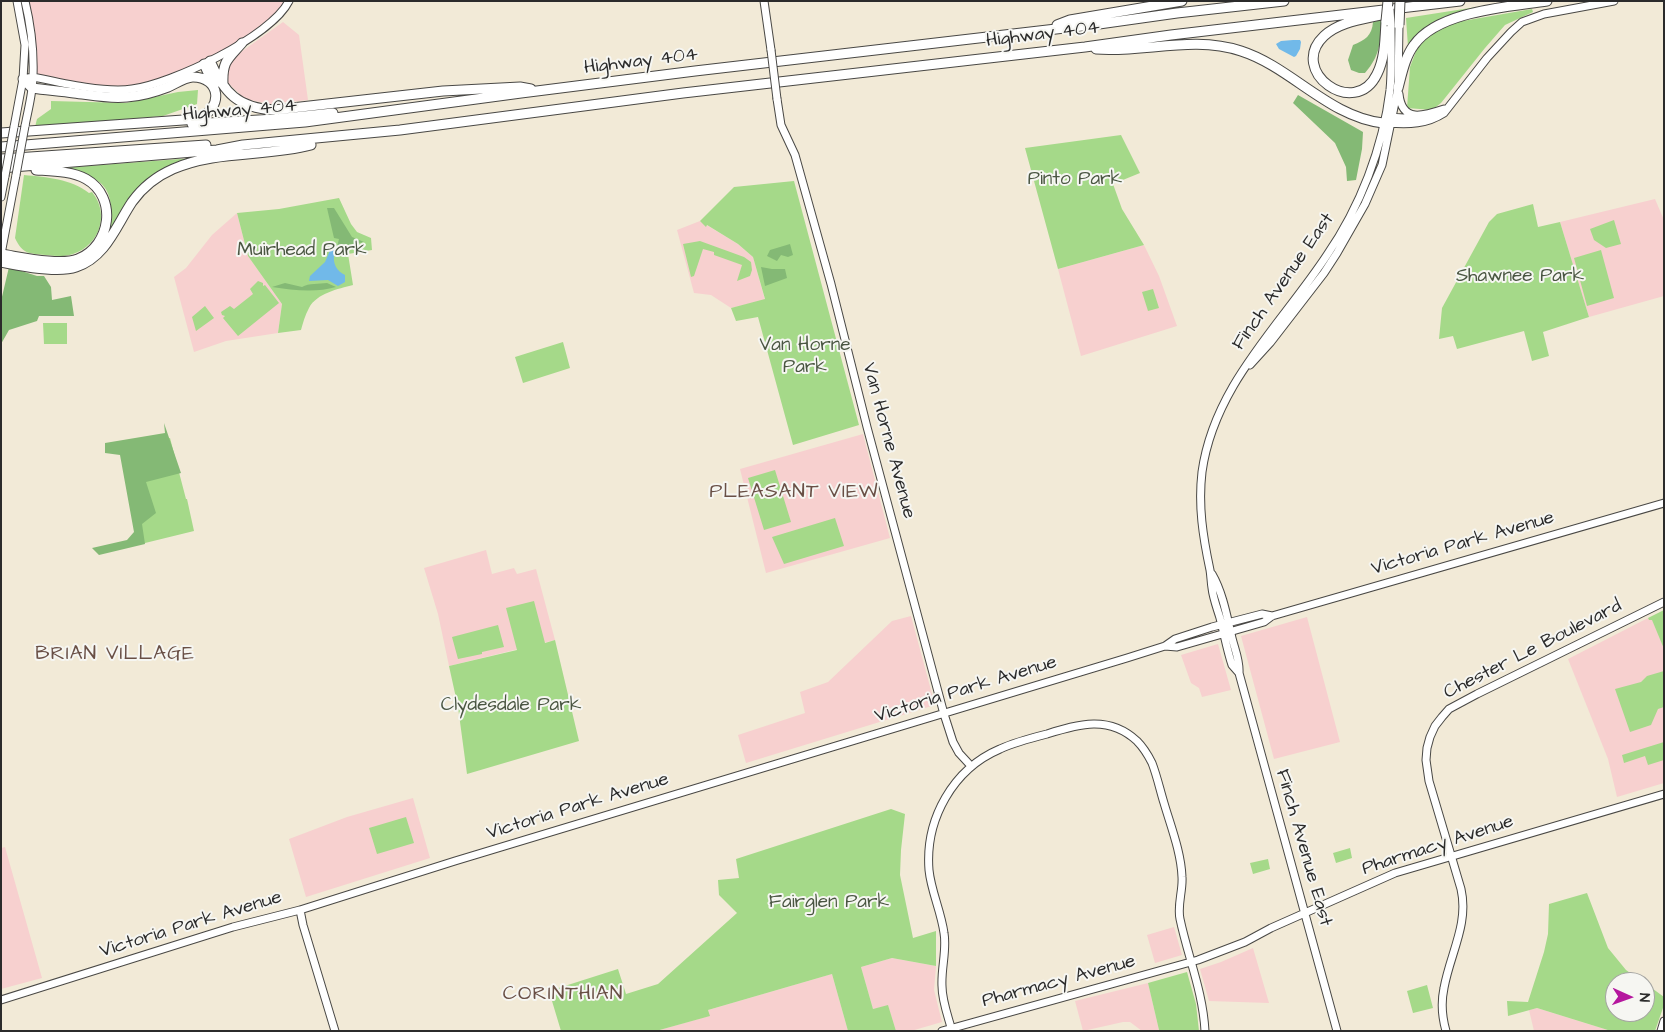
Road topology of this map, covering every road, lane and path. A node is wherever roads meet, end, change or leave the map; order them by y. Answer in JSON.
{"nodes":[{"id":1,"x":17,"y":1,"type":"edge"},
{"id":2,"x":25,"y":1,"type":"edge"},
{"id":3,"x":288,"y":1,"type":"edge"},
{"id":4,"x":764,"y":1,"type":"edge"},
{"id":5,"x":1182,"y":1,"type":"edge"},
{"id":6,"x":1284,"y":1,"type":"edge"},
{"id":7,"x":1389,"y":1,"type":"edge"},
{"id":8,"x":1398,"y":1,"type":"edge"},
{"id":9,"x":1460,"y":1,"type":"edge"},
{"id":10,"x":1547,"y":1,"type":"edge"},
{"id":11,"x":1614,"y":1,"type":"edge"},
{"id":12,"x":1407,"y":8,"type":"junction"},
{"id":13,"x":1392,"y":24,"type":"junction"},
{"id":14,"x":1048,"y":29,"type":"junction"},
{"id":15,"x":242,"y":43,"type":"junction"},
{"id":16,"x":1085,"y":48,"type":"junction"},
{"id":17,"x":207,"y":62,"type":"junction"},
{"id":18,"x":33,"y":77,"type":"junction"},
{"id":19,"x":24,"y":79,"type":"junction"},
{"id":20,"x":219,"y":87,"type":"junction"},
{"id":21,"x":32,"y":88,"type":"junction"},
{"id":22,"x":1398,"y":88,"type":"junction"},
{"id":23,"x":538,"y":91,"type":"junction"},
{"id":24,"x":1451,"y":104,"type":"junction"},
{"id":25,"x":1444,"y":109,"type":"junction"},
{"id":26,"x":396,"y":110,"type":"junction"},
{"id":27,"x":1388,"y":120,"type":"junction"},
{"id":28,"x":1,"y":134,"type":"edge"},
{"id":29,"x":336,"y":138,"type":"junction"},
{"id":30,"x":243,"y":145,"type":"junction"},
{"id":31,"x":1,"y":147,"type":"edge"},
{"id":32,"x":1,"y":159,"type":"edge"},
{"id":33,"x":3,"y":171,"type":"edge"},
{"id":34,"x":1,"y":197,"type":"edge"},
{"id":35,"x":1,"y":254,"type":"edge"},
{"id":36,"x":1,"y":262,"type":"edge"},
{"id":37,"x":1664,"y":503,"type":"edge"},
{"id":38,"x":1664,"y":602,"type":"edge"},
{"id":39,"x":1272,"y":616,"type":"junction"},
{"id":40,"x":1225,"y":624,"type":"junction"},
{"id":41,"x":1231,"y":632,"type":"junction"},
{"id":42,"x":1223,"y":634,"type":"junction"},
{"id":43,"x":1165,"y":646,"type":"junction"},
{"id":44,"x":1239,"y":673,"type":"junction"},
{"id":45,"x":944,"y":714,"type":"junction"},
{"id":46,"x":971,"y":766,"type":"junction"},
{"id":47,"x":1664,"y":794,"type":"edge"},
{"id":48,"x":1451,"y":856,"type":"junction"},
{"id":49,"x":300,"y":910,"type":"junction"},
{"id":50,"x":1304,"y":913,"type":"junction"},
{"id":51,"x":1192,"y":962,"type":"junction"},
{"id":52,"x":1,"y":1000,"type":"edge"},
{"id":53,"x":1664,"y":1021,"type":"edge"},
{"id":54,"x":952,"y":1030,"type":"edge"},
{"id":55,"x":335,"y":1031,"type":"edge"},
{"id":56,"x":942,"y":1031,"type":"edge"},
{"id":57,"x":1205,"y":1031,"type":"edge"},
{"id":58,"x":1337,"y":1031,"type":"edge"},
{"id":59,"x":1446,"y":1031,"type":"edge"},
{"id":60,"x":1661,"y":1031,"type":"edge"}],
"edges":[{"from":1,"to":19,"type":"street"},
{"from":2,"to":18,"type":"street"},
{"from":3,"to":15,"type":"street"},
{"from":4,"to":45,"type":"street","name":"Van Horne Avenue","bridge":true},
{"from":5,"to":14,"type":"highway"},
{"from":6,"to":14,"type":"highway","name":"Highway 404"},
{"from":7,"to":13,"type":"highway","bridge":true},
{"from":8,"to":13,"type":"highway","bridge":true},
{"from":9,"to":12,"type":"highway","name":"Highway 404"},
{"from":10,"to":22,"type":"highway"},
{"from":11,"to":24,"type":"street"},
{"from":12,"to":13,"type":"highway"},
{"from":12,"to":16,"type":"highway","name":"Highway 404"},
{"from":13,"to":22,"type":"street","name":"Finch Avenue East"},
{"from":13,"to":27,"type":"street","name":"Finch Avenue East"},
{"from":14,"to":23,"type":"highway","name":"Highway 404"},
{"from":15,"to":17,"type":"street"},
{"from":15,"to":20,"type":"highway"},
{"from":16,"to":27,"type":"highway"},
{"from":16,"to":29,"type":"highway","name":"Highway 404"},
{"from":17,"to":18,"type":"street"},
{"from":17,"to":20,"type":"highway"},
{"from":18,"to":19,"type":"street"},
{"from":18,"to":21,"type":"street"},
{"from":19,"to":21,"type":"highway"},
{"from":19,"to":33,"type":"street","bridge":true},
{"from":20,"to":21,"type":"highway"},
{"from":20,"to":23,"type":"highway"},
{"from":20,"to":28,"type":"highway"},
{"from":21,"to":35,"type":"street","bridge":true},
{"from":22,"to":25,"type":"street"},
{"from":22,"to":27,"type":"street","name":"Finch Avenue East"},
{"from":23,"to":26,"type":"highway","name":"Highway 404"},
{"from":24,"to":25,"type":"street"},
{"from":24,"to":27,"type":"street"},
{"from":25,"to":27,"type":"street"},
{"from":26,"to":28,"type":"highway"},
{"from":26,"to":31,"type":"highway","name":"Highway 404"},
{"from":27,"to":40,"type":"street","name":"Finch Avenue East"},
{"from":29,"to":30,"type":"highway","name":"Highway 404"},
{"from":29,"to":36,"type":"highway"},
{"from":30,"to":32,"type":"highway","name":"Highway 404"},
{"from":30,"to":33,"type":"highway","name":"Highway 404"},
{"from":33,"to":34,"type":"street"},
{"from":33,"to":35,"type":"highway"},
{"from":37,"to":39,"type":"street","name":"Victoria Park Avenue"},
{"from":38,"to":48,"type":"street","name":"Chester Le Boulevard"},
{"from":39,"to":40,"type":"street","name":"Victoria Park Avenue"},
{"from":39,"to":41,"type":"street","name":"Victoria Park Avenue"},
{"from":40,"to":41,"type":"street","name":"Finch Avenue East"},
{"from":40,"to":42,"type":"street","name":"Finch Avenue East"},
{"from":40,"to":43,"type":"street","name":"Victoria Park Avenue"},
{"from":41,"to":42,"type":"street","name":"Victoria Park Avenue"},
{"from":41,"to":44,"type":"street","name":"Finch Avenue East"},
{"from":42,"to":43,"type":"street","name":"Victoria Park Avenue"},
{"from":42,"to":44,"type":"street","name":"Finch Avenue East"},
{"from":43,"to":45,"type":"street","name":"Victoria Park Avenue"},
{"from":44,"to":50,"type":"street","name":"Finch Avenue East"},
{"from":45,"to":46,"type":"street","name":"Van Horne Avenue"},
{"from":45,"to":49,"type":"street","name":"Victoria Park Avenue"},
{"from":46,"to":51,"type":"street"},
{"from":46,"to":54,"type":"street"},
{"from":47,"to":48,"type":"street","name":"Pharmacy Avenue"},
{"from":48,"to":50,"type":"street","name":"Pharmacy Avenue"},
{"from":48,"to":59,"type":"street","name":"Chester Le Boulevard"},
{"from":49,"to":52,"type":"street","name":"Victoria Park Avenue"},
{"from":49,"to":55,"type":"street"},
{"from":50,"to":51,"type":"street","name":"Pharmacy Avenue"},
{"from":50,"to":58,"type":"street","name":"Finch Avenue East"},
{"from":51,"to":54,"type":"street","name":"Pharmacy Avenue"},
{"from":51,"to":57,"type":"street"},
{"from":53,"to":60,"type":"street"},
{"from":54,"to":56,"type":"street","name":"Pharmacy Avenue"}]}
